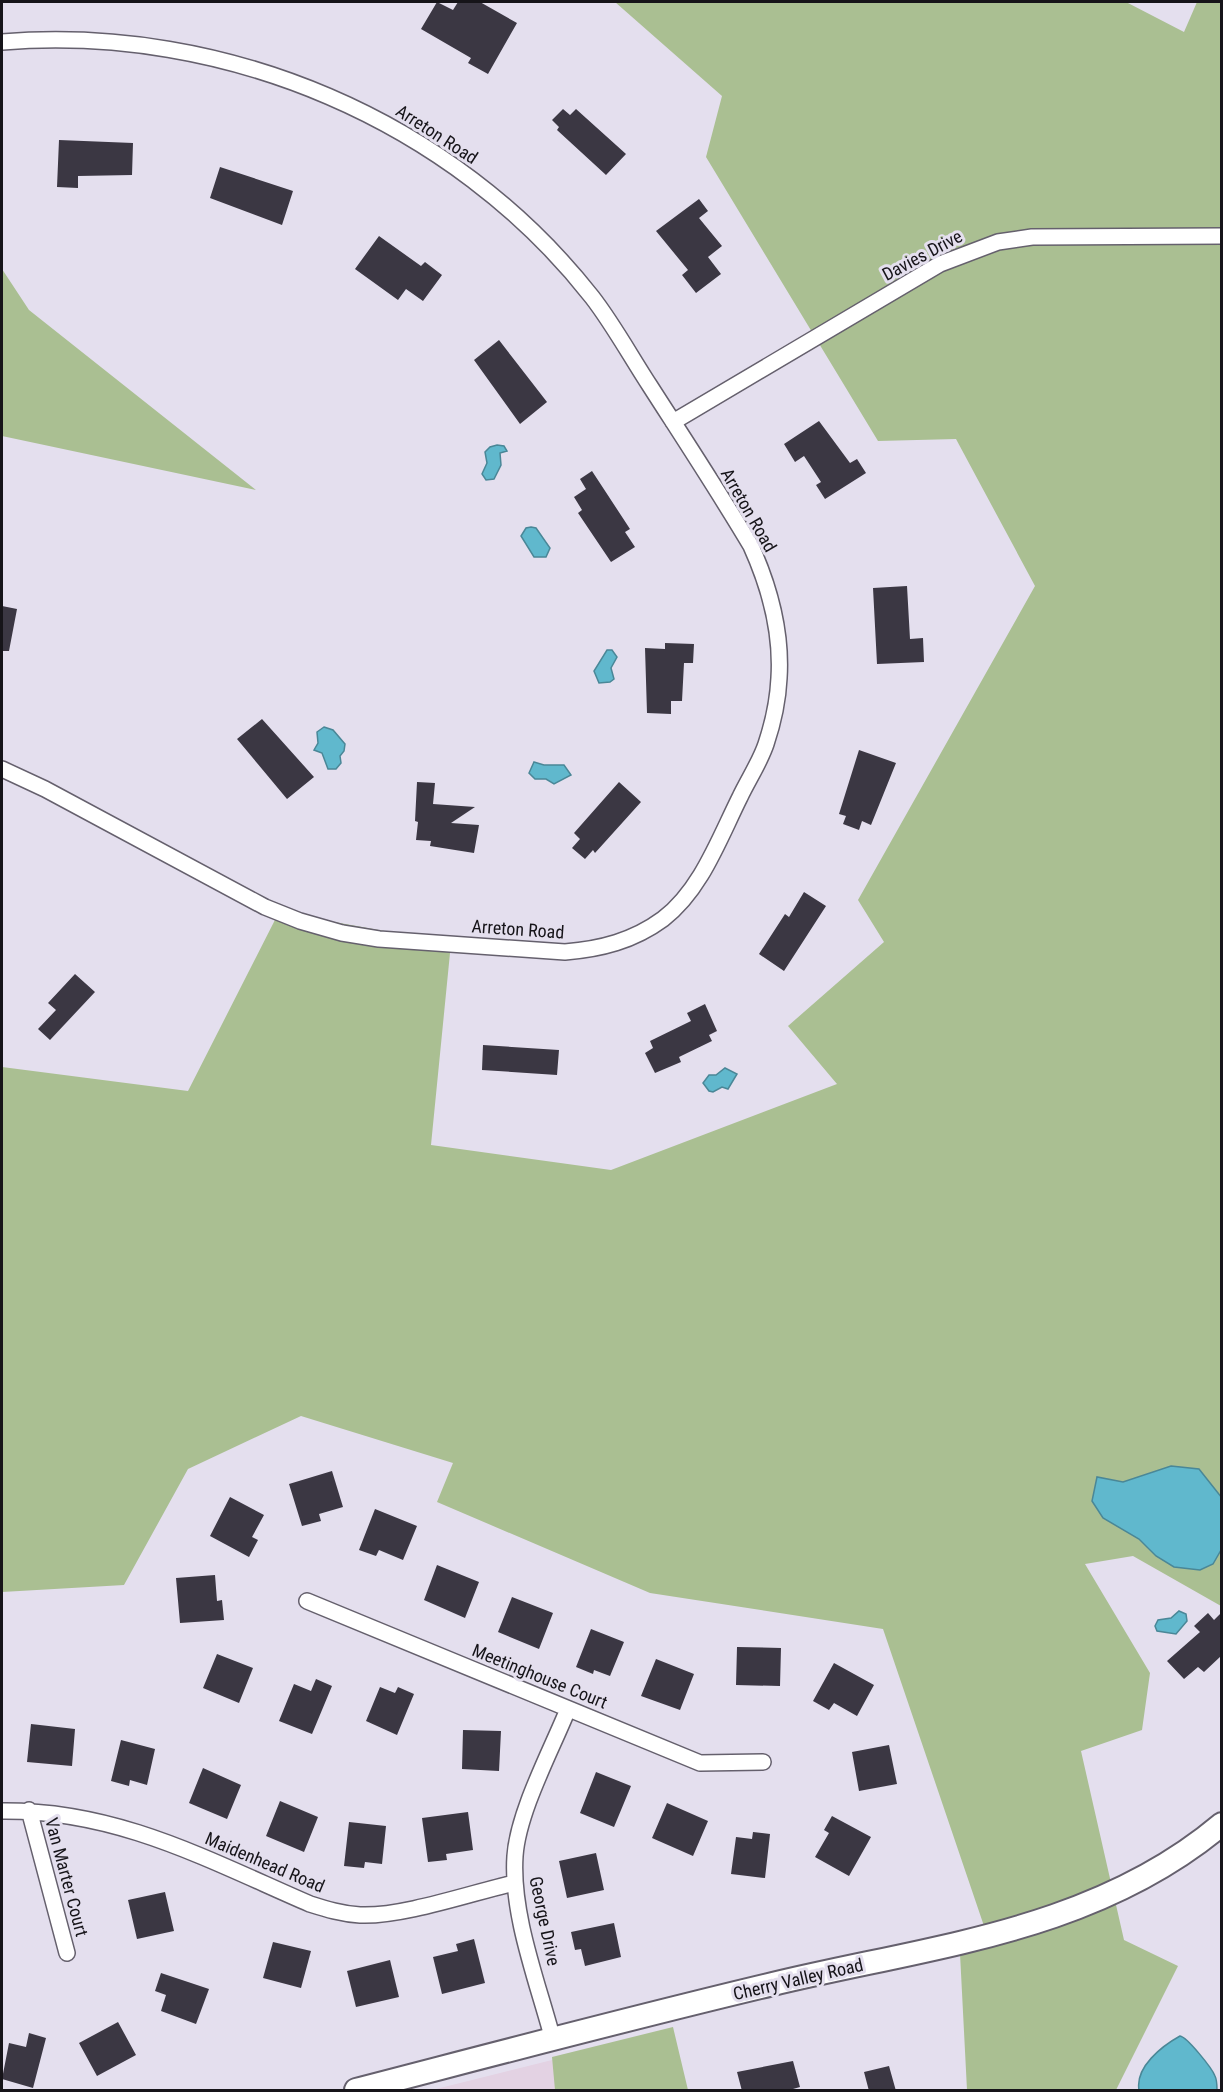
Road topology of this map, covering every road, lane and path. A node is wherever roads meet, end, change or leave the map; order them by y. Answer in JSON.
{"nodes":[{"id":1,"x":2,"y":42,"type":"edge"},
{"id":2,"x":1221,"y":236,"type":"edge"},
{"id":3,"x":673,"y":422,"type":"junction"},
{"id":4,"x":2,"y":769,"type":"edge"},
{"id":5,"x":307,"y":1601,"type":"dead end"},
{"id":6,"x":568,"y":1709,"type":"junction"},
{"id":7,"x":763,"y":1762,"type":"dead end"},
{"id":8,"x":29,"y":1810,"type":"junction"},
{"id":9,"x":2,"y":1811,"type":"edge"},
{"id":10,"x":1221,"y":1824,"type":"edge"},
{"id":11,"x":514,"y":1883,"type":"junction"},
{"id":12,"x":68,"y":1953,"type":"dead end"},
{"id":13,"x":553,"y":2040,"type":"junction"},
{"id":14,"x":356,"y":2091,"type":"edge"}],
"edges":[{"from":1,"to":3,"type":"street","name":"Arreton Road"},
{"from":2,"to":3,"type":"street","name":"Davies Drive"},
{"from":3,"to":4,"type":"street","name":"Arreton Road"},
{"from":5,"to":6,"type":"street","name":"Meetinghouse Court"},
{"from":6,"to":7,"type":"street","name":"Meetinghouse Court"},
{"from":6,"to":11,"type":"street","name":"George Drive"},
{"from":8,"to":9,"type":"street","name":"Maidenhead Road"},
{"from":8,"to":11,"type":"street","name":"Maidenhead Road"},
{"from":8,"to":12,"type":"street","name":"Van Marter Court"},
{"from":10,"to":13,"type":"street","name":"Cherry Valley Road"},
{"from":11,"to":13,"type":"street","name":"George Drive"},
{"from":13,"to":14,"type":"street","name":"Cherry Valley Road"}]}
